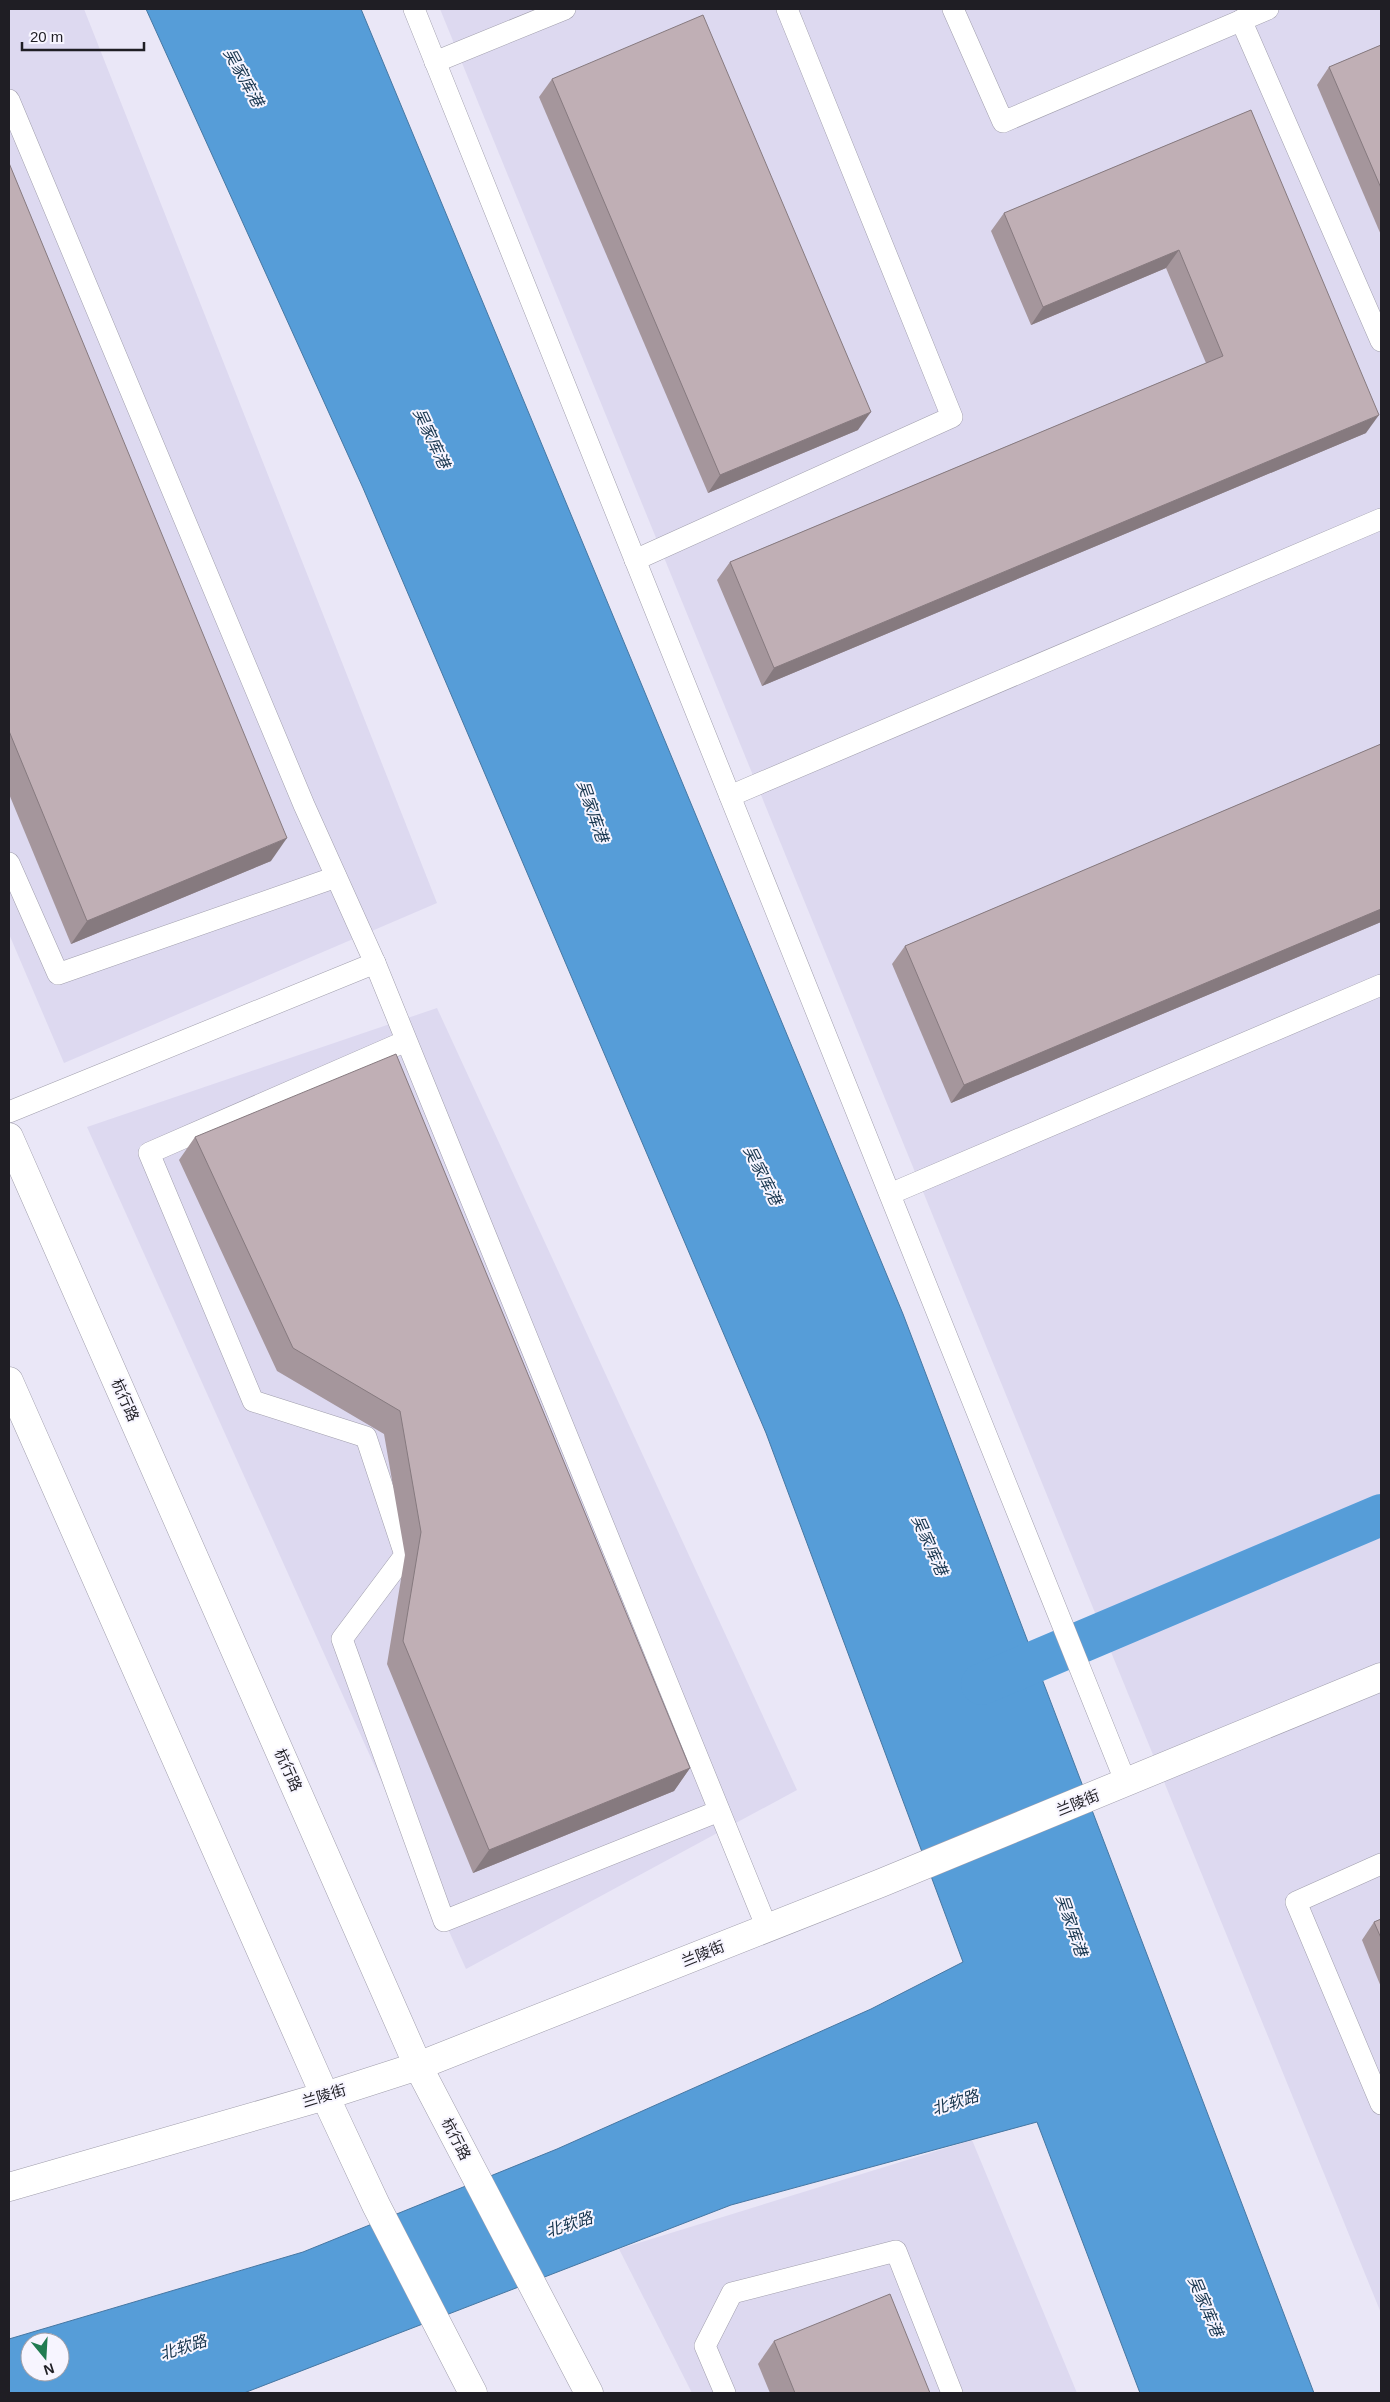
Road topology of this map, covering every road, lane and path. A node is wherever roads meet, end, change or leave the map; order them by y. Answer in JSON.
{"nodes":[{"id":1,"x":414,"y":9,"type":"edge"},
{"id":2,"x":565,"y":9,"type":"edge"},
{"id":3,"x":787,"y":9,"type":"edge"},
{"id":4,"x":953,"y":9,"type":"edge"},
{"id":5,"x":1268,"y":9,"type":"edge"},
{"id":6,"x":1242,"y":20,"type":"junction"},
{"id":7,"x":435,"y":62,"type":"junction"},
{"id":8,"x":9,"y":100,"type":"edge"},
{"id":9,"x":1381,"y":341,"type":"edge"},
{"id":10,"x":1381,"y":519,"type":"edge"},
{"id":11,"x":635,"y":560,"type":"junction"},
{"id":12,"x":730,"y":796,"type":"junction"},
{"id":13,"x":9,"y":863,"type":"edge"},
{"id":14,"x":336,"y":877,"type":"junction"},
{"id":15,"x":375,"y":963,"type":"junction"},
{"id":16,"x":1381,"y":986,"type":"edge"},
{"id":17,"x":406,"y":1041,"type":"junction"},
{"id":18,"x":9,"y":1112,"type":"edge"},
{"id":19,"x":9,"y":1137,"type":"edge"},
{"id":20,"x":890,"y":1194,"type":"junction"},
{"id":21,"x":9,"y":1381,"type":"edge"},
{"id":22,"x":1381,"y":1677,"type":"edge"},
{"id":23,"x":1116,"y":1787,"type":"junction"},
{"id":24,"x":719,"y":1811,"type":"junction"},
{"id":25,"x":1381,"y":1864,"type":"edge"},
{"id":26,"x":767,"y":1928,"type":"junction"},
{"id":27,"x":418,"y":2066,"type":"junction"},
{"id":28,"x":325,"y":2096,"type":"junction"},
{"id":29,"x":1381,"y":2104,"type":"edge"},
{"id":30,"x":9,"y":2187,"type":"edge"},
{"id":31,"x":472,"y":2393,"type":"edge"},
{"id":32,"x":589,"y":2393,"type":"edge"},
{"id":33,"x":725,"y":2393,"type":"edge"},
{"id":34,"x":952,"y":2393,"type":"edge"}],
"edges":[{"from":1,"to":7,"type":"lane"},
{"from":2,"to":7,"type":"lane"},
{"from":3,"to":11,"type":"lane"},
{"from":4,"to":6,"type":"lane"},
{"from":5,"to":6,"type":"lane"},
{"from":6,"to":9,"type":"lane"},
{"from":7,"to":11,"type":"lane"},
{"from":8,"to":14,"type":"lane"},
{"from":10,"to":12,"type":"lane"},
{"from":11,"to":12,"type":"lane"},
{"from":12,"to":20,"type":"lane"},
{"from":13,"to":14,"type":"lane"},
{"from":14,"to":15,"type":"lane"},
{"from":15,"to":17,"type":"lane"},
{"from":15,"to":18,"type":"lane"},
{"from":16,"to":20,"type":"lane"},
{"from":17,"to":24,"type":"lane"},
{"from":17,"to":24,"type":"lane"},
{"from":19,"to":27,"type":"main road","name":"杭行路"},
{"from":20,"to":23,"type":"lane"},
{"from":21,"to":28,"type":"main road"},
{"from":22,"to":23,"type":"main road","name":"兰陵街"},
{"from":23,"to":26,"type":"main road","name":"兰陵街"},
{"from":24,"to":26,"type":"lane"},
{"from":25,"to":29,"type":"lane"},
{"from":26,"to":27,"type":"main road","name":"兰陵街"},
{"from":27,"to":28,"type":"main road","name":"兰陵街"},
{"from":27,"to":32,"type":"main road","name":"杭行路"},
{"from":28,"to":30,"type":"main road","name":"兰陵街"},
{"from":28,"to":31,"type":"main road"},
{"from":33,"to":34,"type":"lane"}]}
